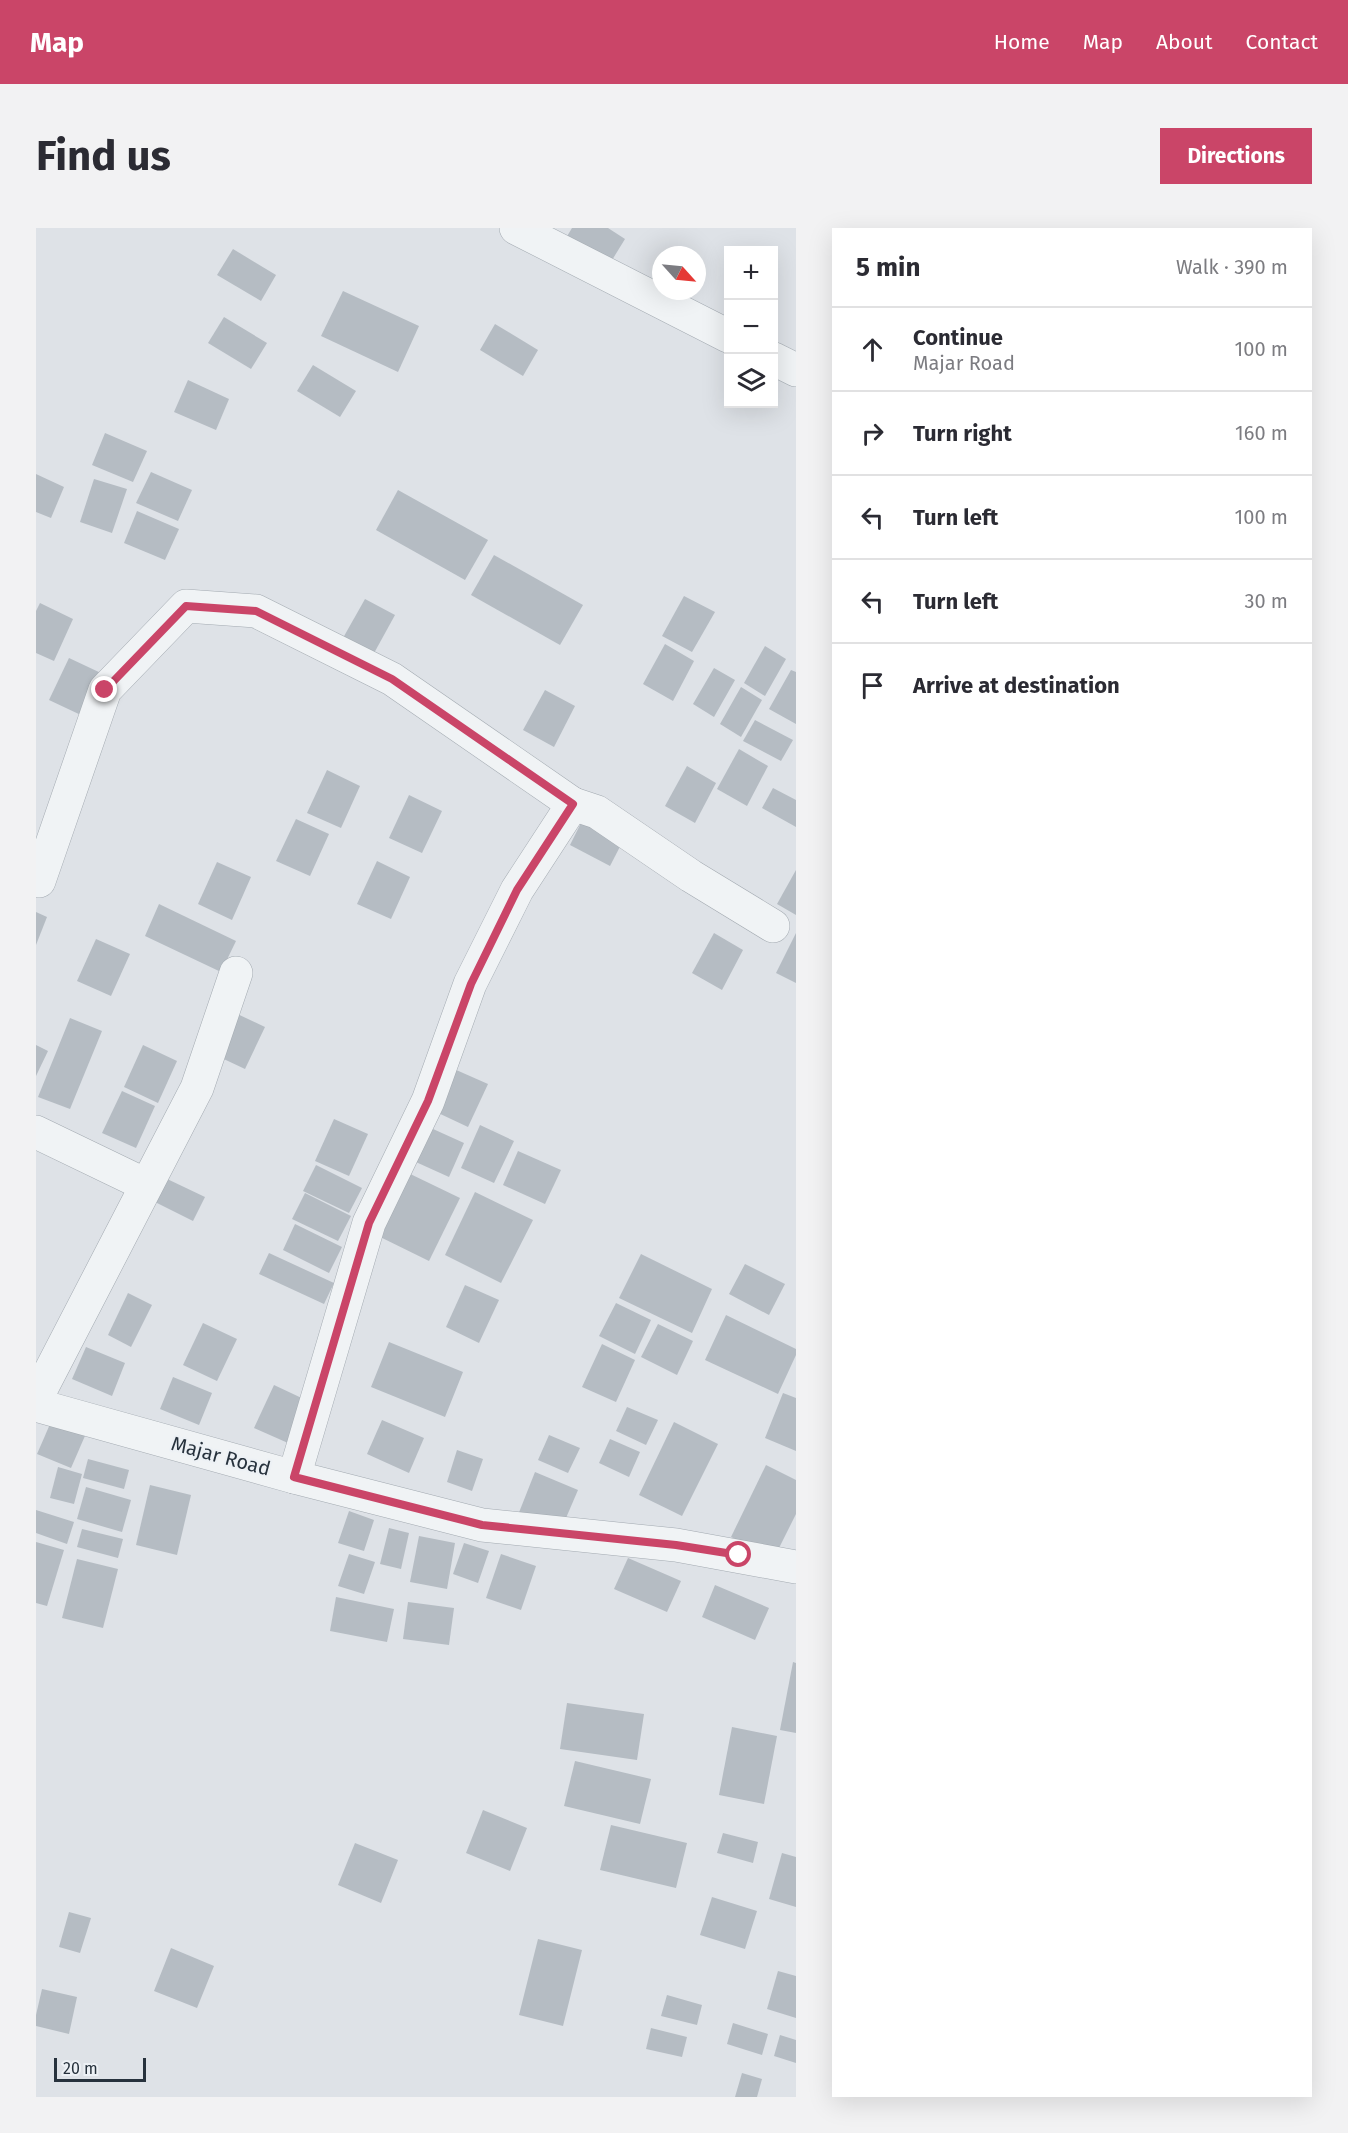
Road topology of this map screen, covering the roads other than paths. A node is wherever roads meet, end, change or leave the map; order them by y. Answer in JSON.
{"nodes":[{"id":1,"x":516,"y":228,"type":"edge"},
{"id":2,"x":724,"y":333,"type":"edge"},
{"id":3,"x":778,"y":361,"type":"edge"},
{"id":4,"x":796,"y":370,"type":"edge"},
{"id":5,"x":573,"y":804,"type":"junction"},
{"id":6,"x":39,"y":881,"type":"dead end"},
{"id":7,"x":773,"y":926,"type":"dead end"},
{"id":8,"x":236,"y":973,"type":"dead end"},
{"id":9,"x":36,"y":1132,"type":"edge"},
{"id":10,"x":146,"y":1185,"type":"junction"},
{"id":11,"x":36,"y":1399,"type":"edge"},
{"id":12,"x":36,"y":1405,"type":"edge"},
{"id":13,"x":294,"y":1477,"type":"junction"},
{"id":14,"x":796,"y":1567,"type":"edge"}],
"edges":[{"from":1,"to":2,"type":"street"},
{"from":3,"to":4,"type":"street"},
{"from":5,"to":6,"type":"street"},
{"from":5,"to":7,"type":"street"},
{"from":5,"to":13,"type":"street"},
{"from":8,"to":10,"type":"street"},
{"from":9,"to":10,"type":"street"},
{"from":10,"to":11,"type":"street"},
{"from":12,"to":13,"type":"street","name":"Majar Road"},
{"from":13,"to":14,"type":"street","name":"Majar Road"}]}
